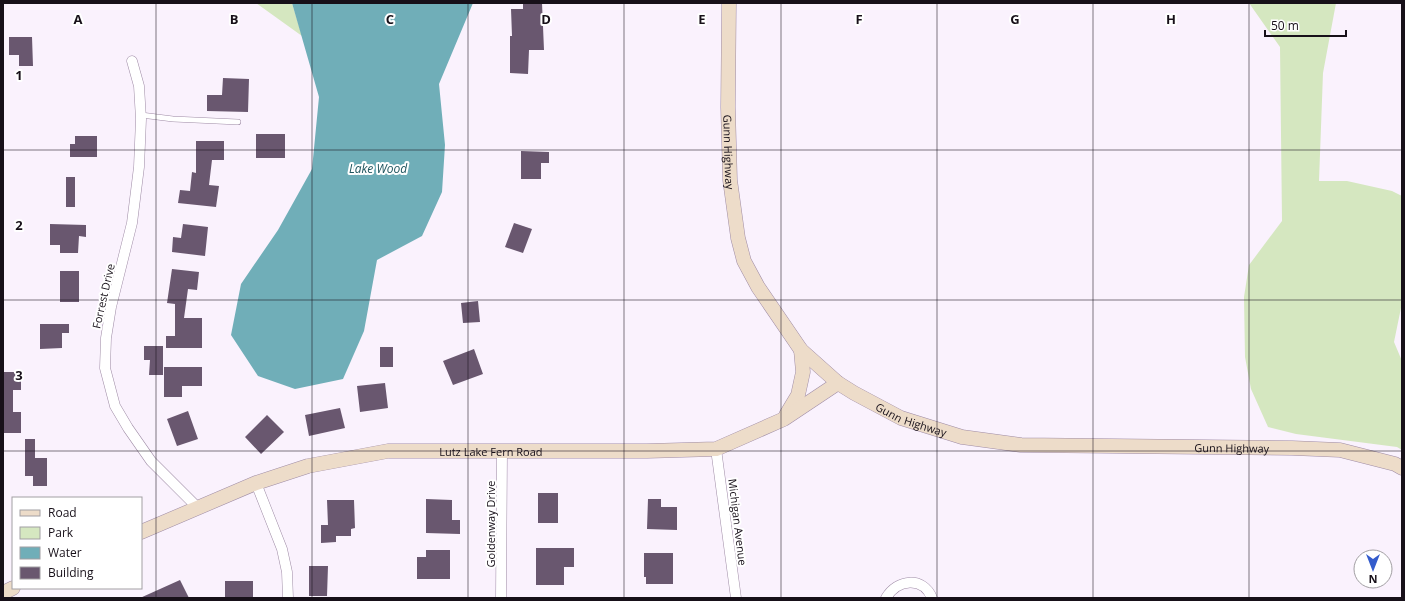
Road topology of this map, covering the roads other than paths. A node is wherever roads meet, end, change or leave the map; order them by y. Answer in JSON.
{"nodes":[{"id":1,"x":729,"y":3,"type":"edge"},
{"id":2,"x":132,"y":61,"type":"dead end"},
{"id":3,"x":141,"y":115,"type":"junction"},
{"id":4,"x":238,"y":122,"type":"dead end"},
{"id":5,"x":801,"y":350,"type":"junction"},
{"id":6,"x":838,"y":382,"type":"junction"},
{"id":7,"x":784,"y":419,"type":"junction"},
{"id":8,"x":716,"y":449,"type":"junction"},
{"id":9,"x":502,"y":451,"type":"junction"},
{"id":10,"x":1402,"y":468,"type":"edge"},
{"id":11,"x":256,"y":483,"type":"junction"},
{"id":12,"x":198,"y":508,"type":"junction"},
{"id":13,"x":142,"y":532,"type":"edge"},
{"id":14,"x":288,"y":598,"type":"edge"},
{"id":15,"x":501,"y":598,"type":"edge"},
{"id":16,"x":736,"y":598,"type":"edge"},
{"id":17,"x":886,"y":598,"type":"edge"},
{"id":18,"x":932,"y":598,"type":"edge"}],
"edges":[{"from":1,"to":5,"type":"main road","name":"Gunn Highway"},
{"from":2,"to":3,"type":"street","name":"Forrest Drive"},
{"from":3,"to":4,"type":"lane"},
{"from":3,"to":12,"type":"street","name":"Forrest Drive"},
{"from":5,"to":6,"type":"main road","name":"Gunn Highway"},
{"from":5,"to":7,"type":"main road"},
{"from":6,"to":7,"type":"main road","name":"Lutz Lake Fern Road"},
{"from":6,"to":10,"type":"main road","name":"Gunn Highway"},
{"from":7,"to":8,"type":"main road","name":"Lutz Lake Fern Road"},
{"from":8,"to":9,"type":"main road","name":"Lutz Lake Fern Road"},
{"from":8,"to":16,"type":"street","name":"Michigan Avenue"},
{"from":9,"to":11,"type":"main road","name":"Lutz Lake Fern Road"},
{"from":9,"to":15,"type":"street","name":"Goldenway Drive"},
{"from":11,"to":12,"type":"main road","name":"Lutz Lake Fern Road"},
{"from":11,"to":14,"type":"street"},
{"from":12,"to":13,"type":"main road","name":"Lutz Lake Fern Road"},
{"from":17,"to":18,"type":"street"}]}
